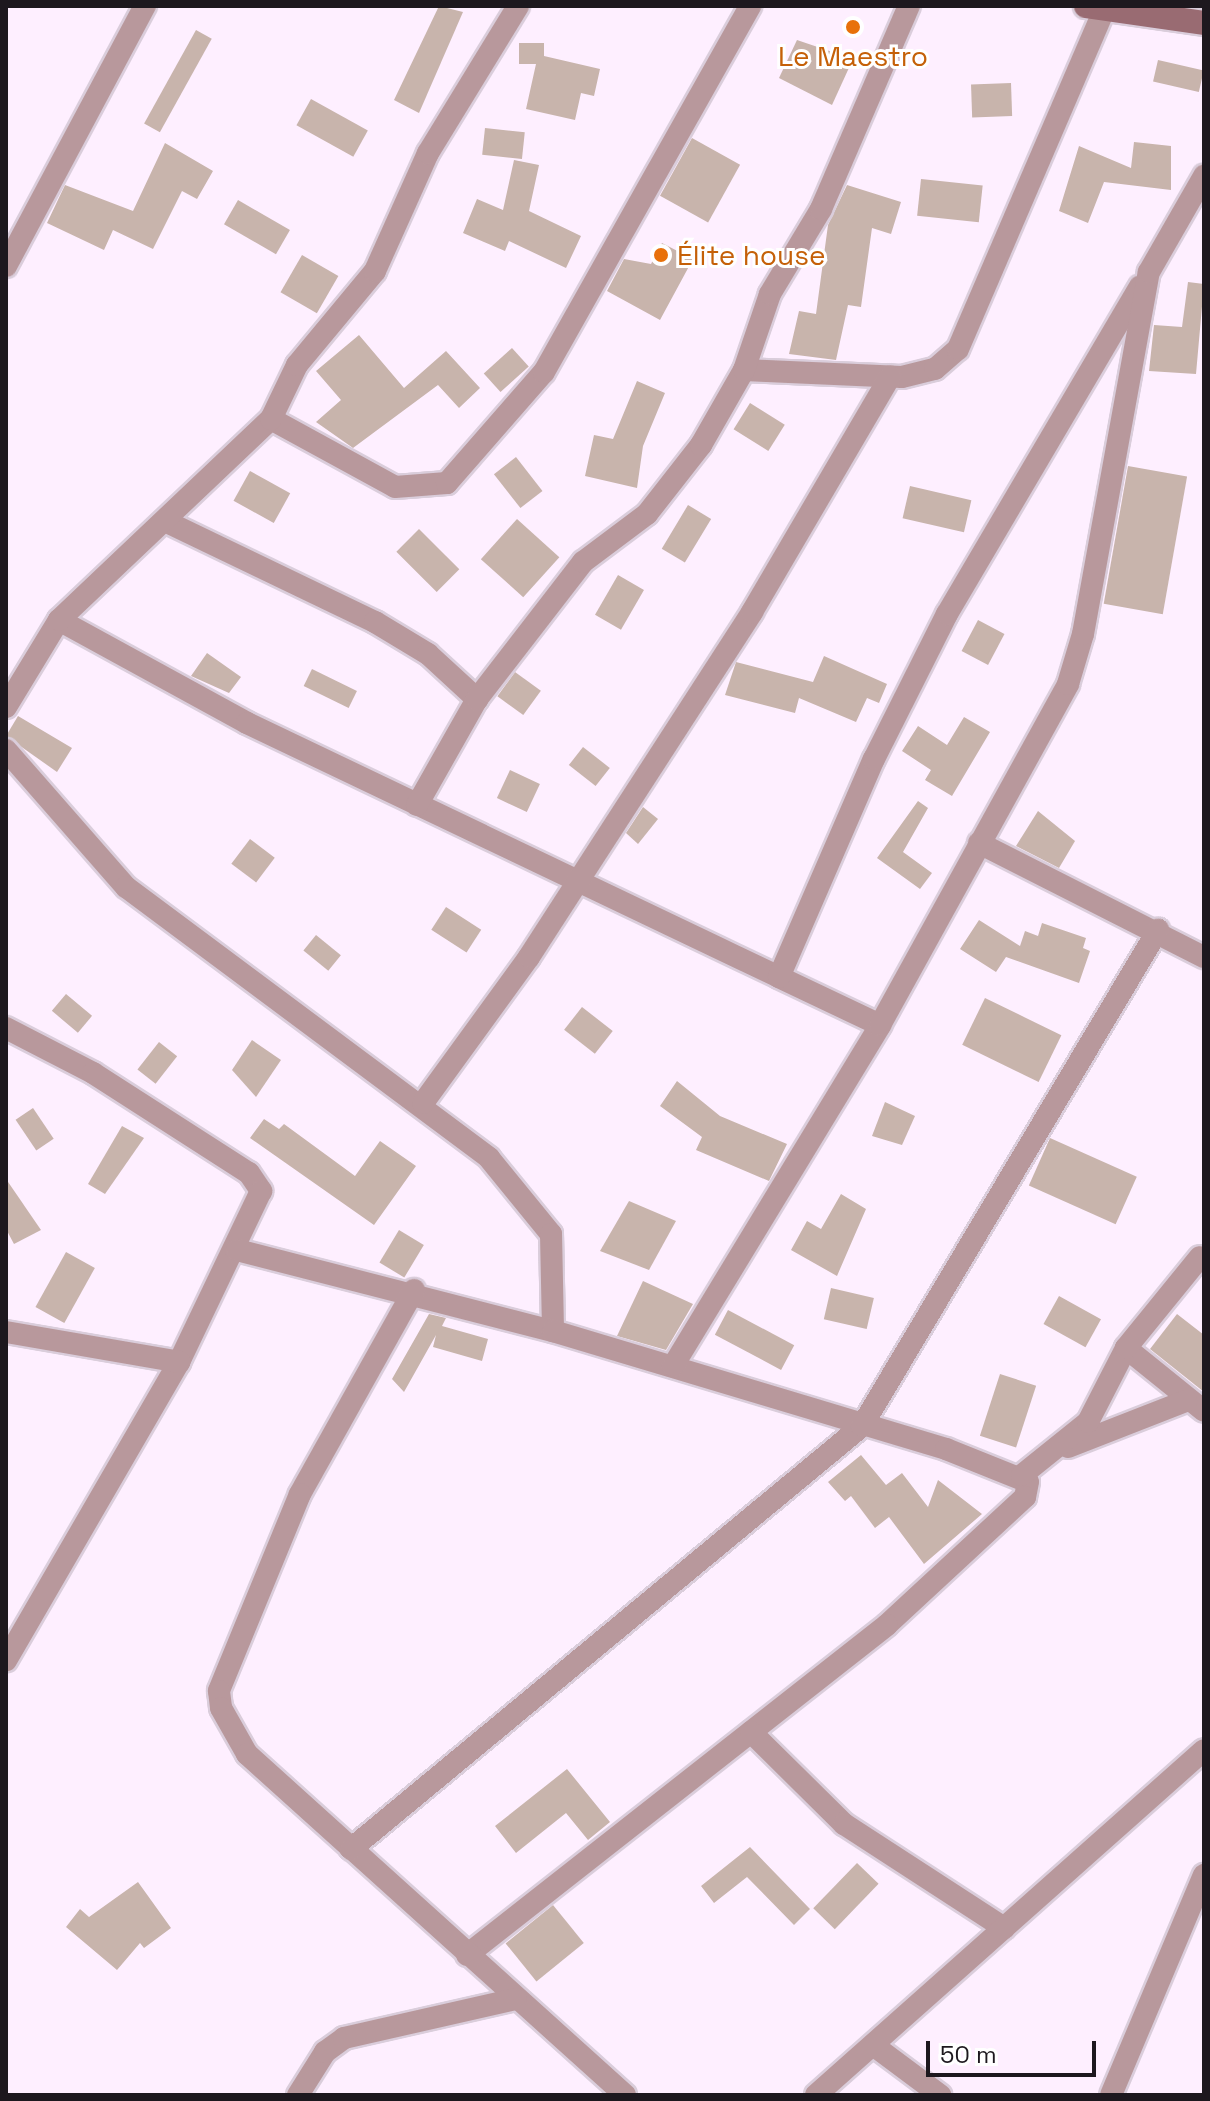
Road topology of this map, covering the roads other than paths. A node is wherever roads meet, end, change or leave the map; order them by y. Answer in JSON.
{"nodes":[{"id":1,"x":145,"y":6,"type":"edge"},
{"id":2,"x":518,"y":6,"type":"edge"},
{"id":3,"x":750,"y":6,"type":"edge"},
{"id":4,"x":909,"y":6,"type":"edge"},
{"id":5,"x":1095,"y":7,"type":"edge"},
{"id":6,"x":1204,"y":23,"type":"edge"},
{"id":7,"x":1204,"y":176,"type":"edge"},
{"id":8,"x":6,"y":266,"type":"edge"},
{"id":9,"x":1149,"y":272,"type":"junction"},
{"id":10,"x":744,"y":370,"type":"junction"},
{"id":11,"x":890,"y":377,"type":"junction"},
{"id":12,"x":271,"y":419,"type":"junction"},
{"id":13,"x":167,"y":522,"type":"junction"},
{"id":14,"x":59,"y":620,"type":"junction"},
{"id":15,"x":477,"y":699,"type":"junction"},
{"id":16,"x":6,"y":707,"type":"edge"},
{"id":17,"x":6,"y":750,"type":"edge"},
{"id":18,"x":417,"y":805,"type":"junction"},
{"id":19,"x":979,"y":843,"type":"junction"},
{"id":20,"x":577,"y":881,"type":"junction"},
{"id":21,"x":1158,"y":930,"type":"junction"},
{"id":22,"x":1204,"y":957,"type":"edge"},
{"id":23,"x":779,"y":977,"type":"junction"},
{"id":24,"x":880,"y":1025,"type":"junction"},
{"id":25,"x":6,"y":1028,"type":"edge"},
{"id":26,"x":423,"y":1103,"type":"junction"},
{"id":27,"x":237,"y":1250,"type":"junction"},
{"id":28,"x":1200,"y":1257,"type":"dead end"},
{"id":29,"x":414,"y":1290,"type":"junction"},
{"id":30,"x":553,"y":1331,"type":"junction"},
{"id":31,"x":6,"y":1332,"type":"edge"},
{"id":32,"x":1126,"y":1348,"type":"junction"},
{"id":33,"x":179,"y":1362,"type":"junction"},
{"id":34,"x":673,"y":1366,"type":"junction"},
{"id":35,"x":1195,"y":1406,"type":"edge"},
{"id":36,"x":862,"y":1426,"type":"junction"},
{"id":37,"x":1062,"y":1449,"type":"junction"},
{"id":38,"x":1022,"y":1475,"type":"junction"},
{"id":39,"x":6,"y":1661,"type":"edge"},
{"id":40,"x":751,"y":1732,"type":"junction"},
{"id":41,"x":1204,"y":1750,"type":"edge"},
{"id":42,"x":351,"y":1849,"type":"junction"},
{"id":43,"x":1204,"y":1875,"type":"edge"},
{"id":44,"x":1004,"y":1928,"type":"junction"},
{"id":45,"x":467,"y":1955,"type":"junction"},
{"id":46,"x":516,"y":1999,"type":"junction"},
{"id":47,"x":873,"y":2045,"type":"junction"},
{"id":48,"x":600,"y":2087,"type":"edge"},
{"id":49,"x":298,"y":2095,"type":"edge"},
{"id":50,"x":625,"y":2095,"type":"edge"},
{"id":51,"x":816,"y":2095,"type":"edge"},
{"id":52,"x":940,"y":2095,"type":"edge"},
{"id":53,"x":1111,"y":2095,"type":"edge"}],
"edges":[{"from":1,"to":8,"type":"street"},
{"from":2,"to":12,"type":"street"},
{"from":3,"to":12,"type":"street"},
{"from":4,"to":10,"type":"street"},
{"from":5,"to":6,"type":"main road"},
{"from":5,"to":11,"type":"street"},
{"from":7,"to":9,"type":"street"},
{"from":9,"to":19,"type":"street"},
{"from":9,"to":23,"type":"street"},
{"from":10,"to":11,"type":"street"},
{"from":10,"to":15,"type":"street"},
{"from":11,"to":20,"type":"street"},
{"from":12,"to":13,"type":"street"},
{"from":13,"to":14,"type":"street"},
{"from":13,"to":15,"type":"street"},
{"from":14,"to":16,"type":"street"},
{"from":14,"to":18,"type":"street"},
{"from":15,"to":18,"type":"street"},
{"from":17,"to":26,"type":"street"},
{"from":18,"to":20,"type":"street"},
{"from":19,"to":21,"type":"street"},
{"from":19,"to":24,"type":"street"},
{"from":20,"to":23,"type":"street"},
{"from":20,"to":26,"type":"street"},
{"from":21,"to":22,"type":"street"},
{"from":21,"to":36,"type":"street"},
{"from":23,"to":24,"type":"street"},
{"from":24,"to":34,"type":"street"},
{"from":25,"to":27,"type":"street"},
{"from":26,"to":30,"type":"street"},
{"from":27,"to":29,"type":"street"},
{"from":27,"to":33,"type":"street"},
{"from":28,"to":32,"type":"street"},
{"from":29,"to":30,"type":"street"},
{"from":29,"to":42,"type":"street"},
{"from":30,"to":34,"type":"street"},
{"from":31,"to":33,"type":"street"},
{"from":32,"to":35,"type":"street"},
{"from":32,"to":37,"type":"street"},
{"from":33,"to":39,"type":"street"},
{"from":34,"to":36,"type":"street"},
{"from":35,"to":37,"type":"street"},
{"from":36,"to":38,"type":"street"},
{"from":36,"to":42,"type":"street"},
{"from":37,"to":38,"type":"street"},
{"from":38,"to":40,"type":"street"},
{"from":40,"to":44,"type":"street"},
{"from":40,"to":45,"type":"street"},
{"from":41,"to":44,"type":"street"},
{"from":42,"to":45,"type":"street"},
{"from":43,"to":53,"type":"street"},
{"from":44,"to":47,"type":"street"},
{"from":45,"to":46,"type":"street"},
{"from":46,"to":48,"type":"street"},
{"from":46,"to":49,"type":"street"},
{"from":47,"to":51,"type":"street"},
{"from":47,"to":52,"type":"street"},
{"from":48,"to":50,"type":"street"}]}
